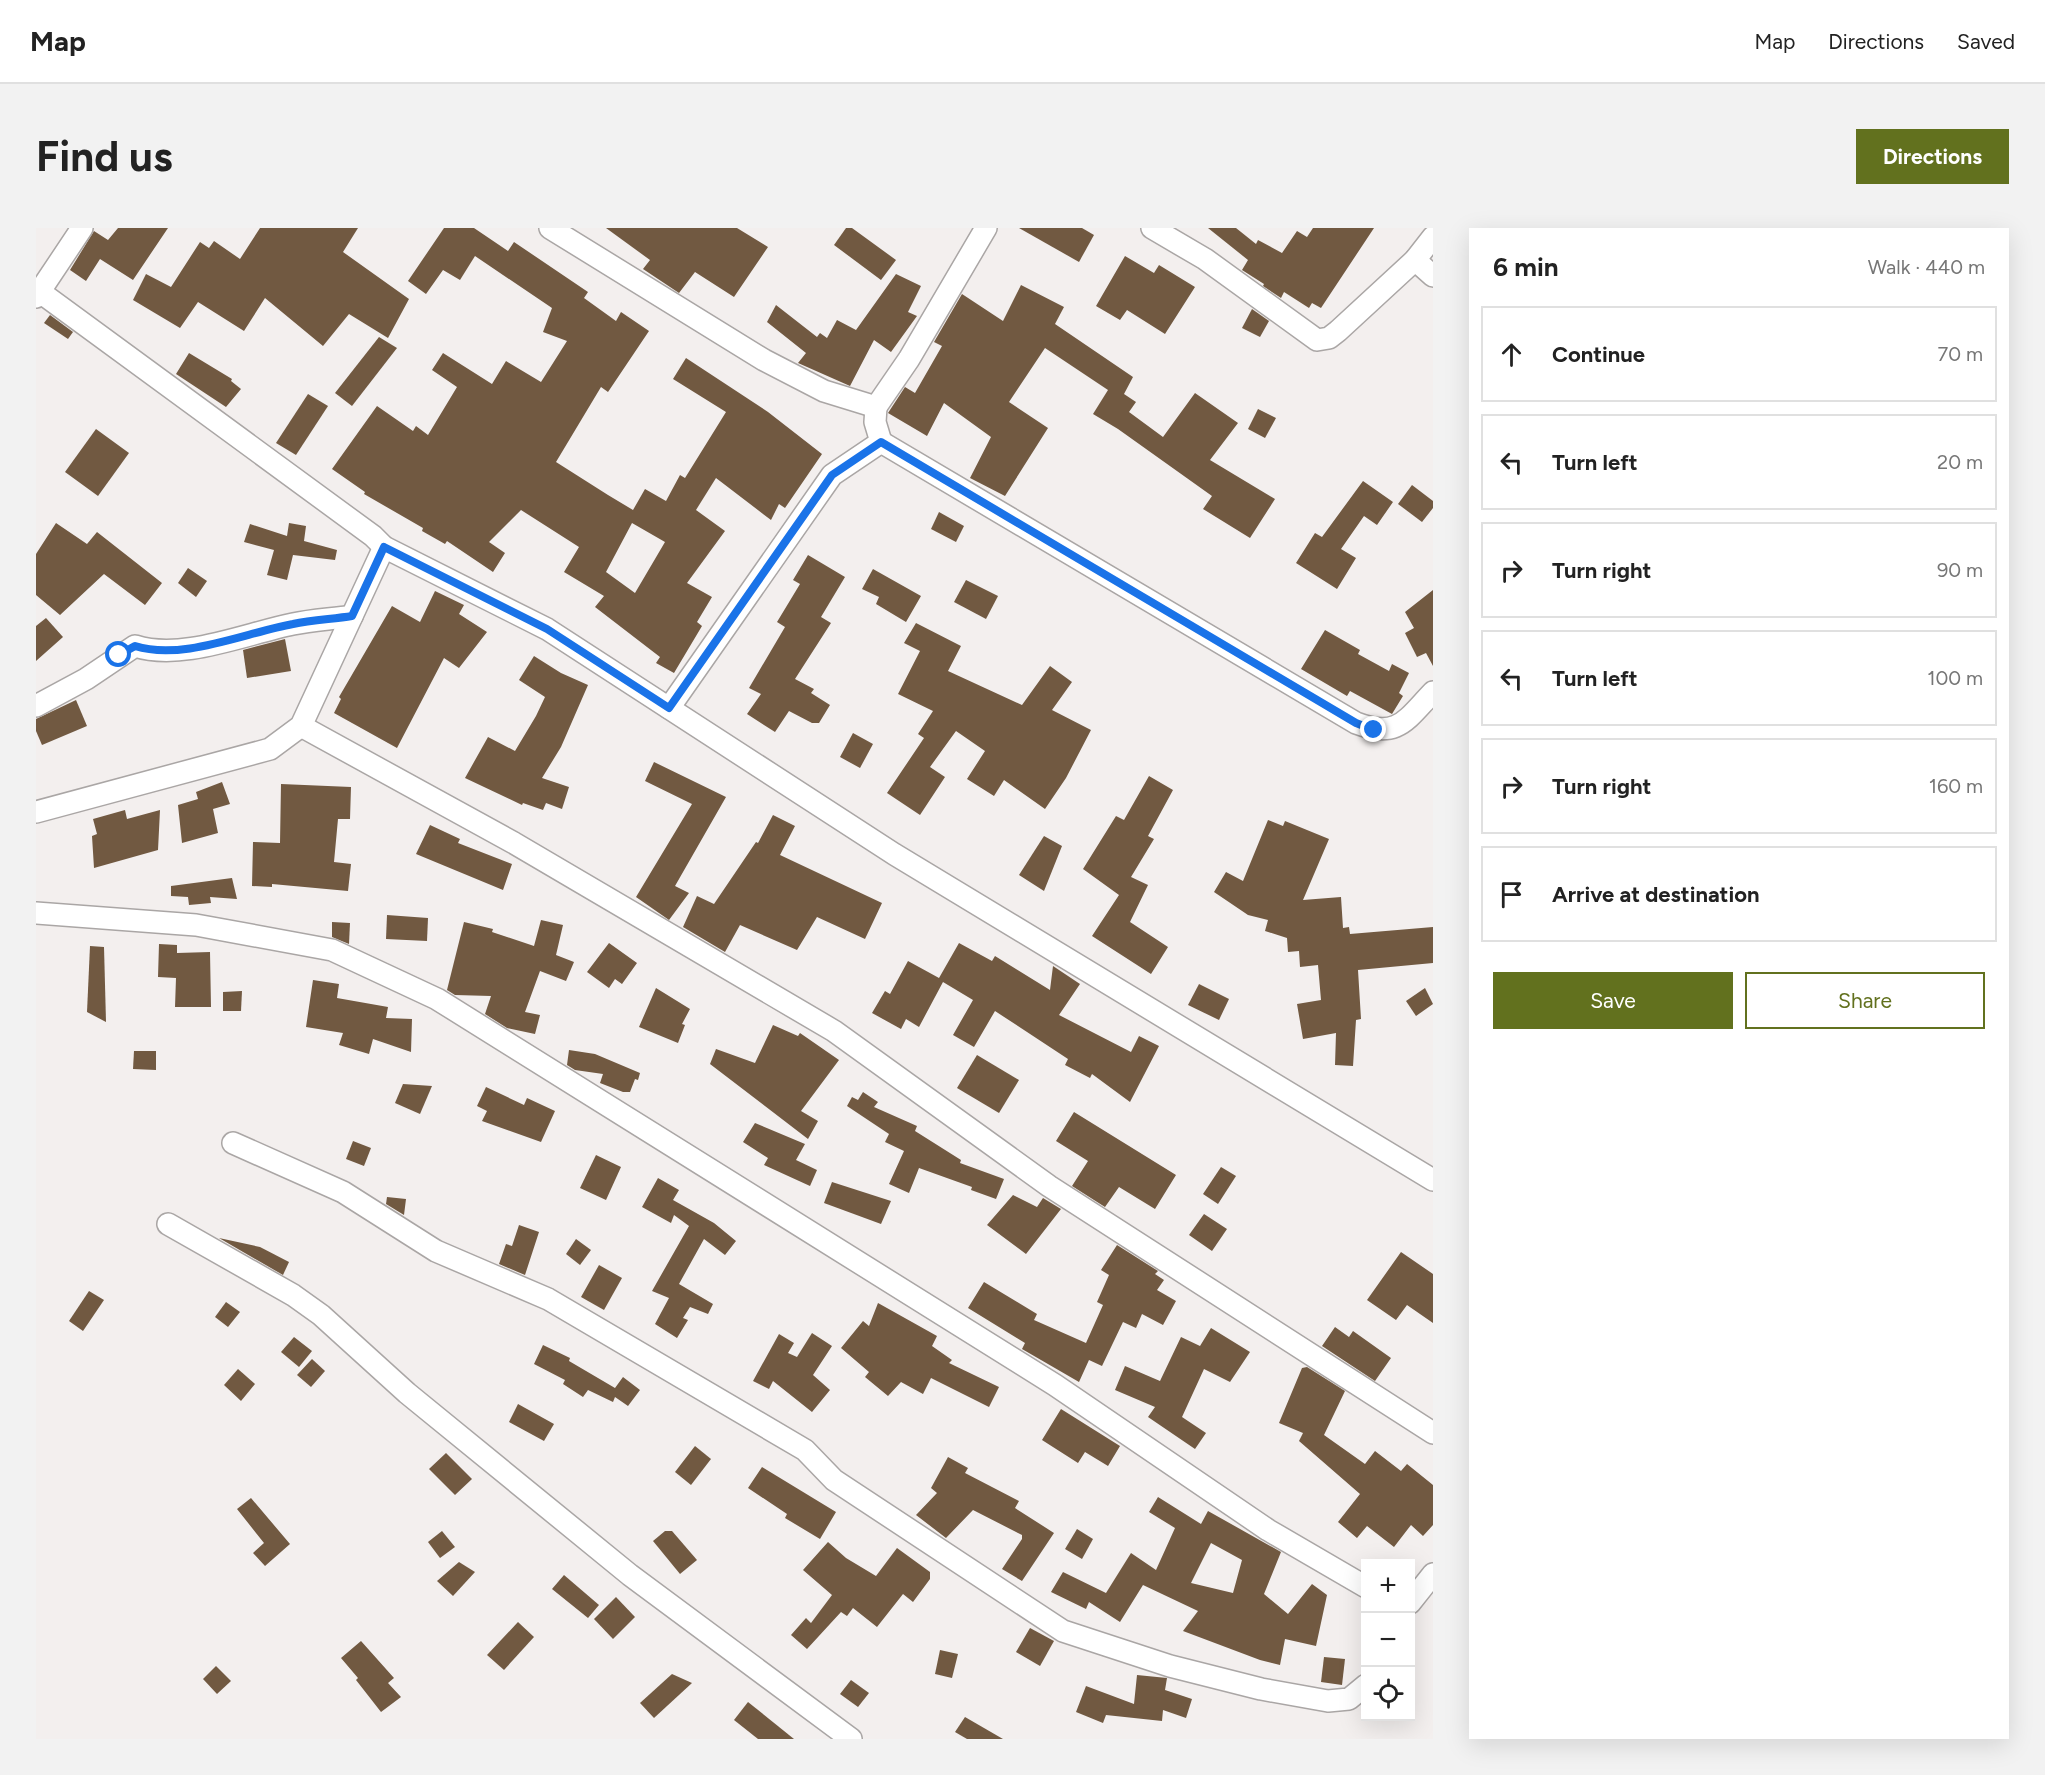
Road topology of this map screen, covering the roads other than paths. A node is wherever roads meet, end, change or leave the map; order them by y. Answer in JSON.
{"nodes":[{"id":1,"x":82,"y":228,"type":"edge"},
{"id":2,"x":549,"y":228,"type":"edge"},
{"id":3,"x":986,"y":228,"type":"edge"},
{"id":4,"x":1152,"y":228,"type":"edge"},
{"id":5,"x":1433,"y":237,"type":"edge"},
{"id":6,"x":1415,"y":260,"type":"junction"},
{"id":7,"x":1433,"y":276,"type":"edge"},
{"id":8,"x":37,"y":293,"type":"edge"},
{"id":9,"x":876,"y":407,"type":"junction"},
{"id":10,"x":881,"y":442,"type":"junction"},
{"id":11,"x":384,"y":547,"type":"junction"},
{"id":12,"x":352,"y":616,"type":"junction"},
{"id":13,"x":1433,"y":692,"type":"edge"},
{"id":14,"x":36,"y":706,"type":"edge"},
{"id":15,"x":669,"y":708,"type":"junction"},
{"id":16,"x":301,"y":726,"type":"junction"},
{"id":17,"x":36,"y":812,"type":"edge"},
{"id":18,"x":36,"y":914,"type":"edge"},
{"id":19,"x":233,"y":1143,"type":"dead end"},
{"id":20,"x":1433,"y":1180,"type":"edge"},
{"id":21,"x":168,"y":1224,"type":"dead end"},
{"id":22,"x":1433,"y":1433,"type":"edge"},
{"id":23,"x":1433,"y":1574,"type":"edge"},
{"id":24,"x":1361,"y":1585,"type":"edge"},
{"id":25,"x":1415,"y":1597,"type":"edge"},
{"id":26,"x":1361,"y":1688,"type":"edge"},
{"id":27,"x":850,"y":1739,"type":"edge"}],
"edges":[{"from":1,"to":8,"type":"street"},
{"from":2,"to":9,"type":"street"},
{"from":3,"to":9,"type":"street"},
{"from":4,"to":6,"type":"street"},
{"from":5,"to":6,"type":"street"},
{"from":6,"to":7,"type":"street"},
{"from":8,"to":11,"type":"street"},
{"from":9,"to":10,"type":"street"},
{"from":10,"to":13,"type":"street"},
{"from":10,"to":15,"type":"street"},
{"from":11,"to":12,"type":"street"},
{"from":11,"to":15,"type":"street"},
{"from":12,"to":14,"type":"street"},
{"from":12,"to":16,"type":"street"},
{"from":15,"to":20,"type":"street"},
{"from":16,"to":17,"type":"street"},
{"from":16,"to":22,"type":"street"},
{"from":18,"to":24,"type":"street"},
{"from":19,"to":26,"type":"street"},
{"from":21,"to":27,"type":"street"},
{"from":23,"to":25,"type":"street"}]}
